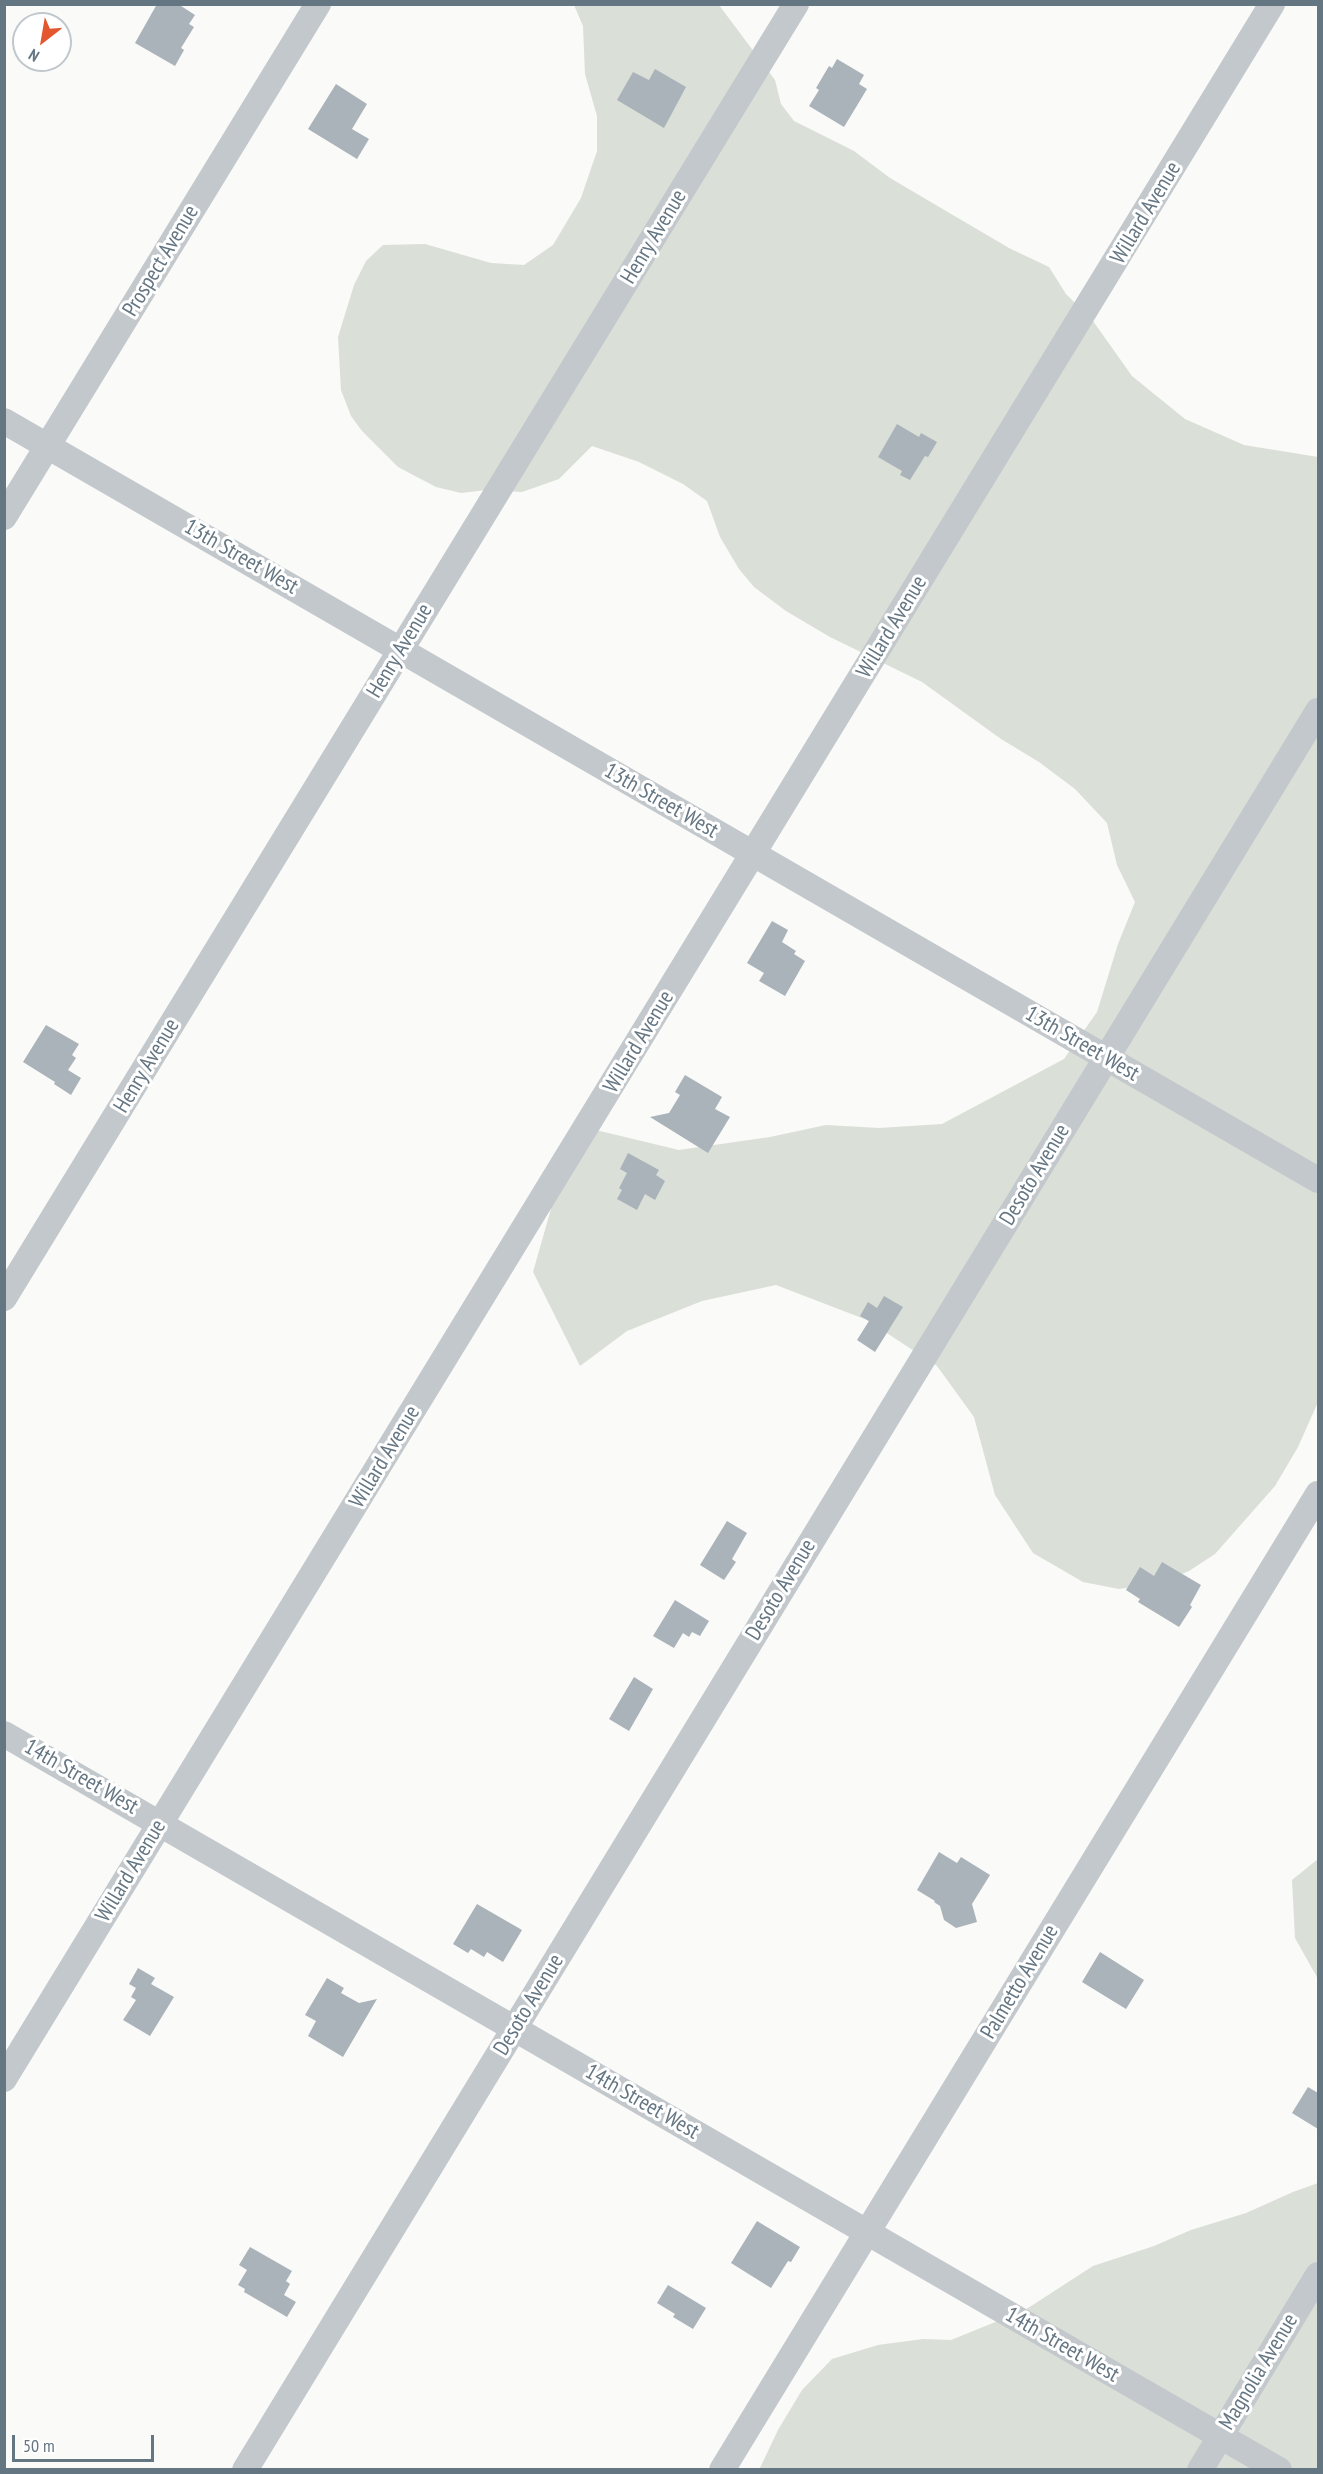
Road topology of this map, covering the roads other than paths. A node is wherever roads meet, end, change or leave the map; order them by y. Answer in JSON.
{"nodes":[{"id":1,"x":318,"y":4,"type":"edge"},
{"id":2,"x":795,"y":4,"type":"edge"},
{"id":3,"x":1272,"y":4,"type":"edge"},
{"id":4,"x":4,"y":421,"type":"edge"},
{"id":5,"x":48,"y":446,"type":"junction"},
{"id":6,"x":4,"y":517,"type":"edge"},
{"id":7,"x":401,"y":650,"type":"junction"},
{"id":8,"x":1318,"y":711,"type":"edge"},
{"id":9,"x":754,"y":854,"type":"junction"},
{"id":10,"x":1106,"y":1058,"type":"junction"},
{"id":11,"x":1318,"y":1180,"type":"edge"},
{"id":12,"x":4,"y":1298,"type":"edge"},
{"id":13,"x":1318,"y":1494,"type":"edge"},
{"id":14,"x":4,"y":1734,"type":"edge"},
{"id":15,"x":160,"y":1823,"type":"junction"},
{"id":16,"x":514,"y":2028,"type":"junction"},
{"id":17,"x":4,"y":2079,"type":"edge"},
{"id":18,"x":867,"y":2232,"type":"junction"},
{"id":19,"x":1318,"y":2275,"type":"edge"},
{"id":20,"x":1220,"y":2436,"type":"junction"},
{"id":21,"x":245,"y":2469,"type":"edge"},
{"id":22,"x":722,"y":2469,"type":"edge"},
{"id":23,"x":1200,"y":2469,"type":"edge"},
{"id":24,"x":1279,"y":2469,"type":"edge"}],
"edges":[{"from":1,"to":5,"type":"street","name":"Prospect Avenue"},
{"from":2,"to":7,"type":"street","name":"Henry Avenue"},
{"from":3,"to":9,"type":"street","name":"Willard Avenue"},
{"from":4,"to":5,"type":"street","name":"13th Street West"},
{"from":5,"to":6,"type":"street","name":"Prospect Avenue"},
{"from":5,"to":7,"type":"street","name":"13th Street West"},
{"from":7,"to":9,"type":"street","name":"13th Street West"},
{"from":7,"to":12,"type":"street","name":"Henry Avenue"},
{"from":8,"to":10,"type":"street","name":"Desoto Avenue"},
{"from":9,"to":10,"type":"street","name":"13th Street West"},
{"from":9,"to":15,"type":"street","name":"Willard Avenue"},
{"from":10,"to":11,"type":"street","name":"13th Street West"},
{"from":10,"to":16,"type":"street","name":"Desoto Avenue"},
{"from":13,"to":18,"type":"street","name":"Palmetto Avenue"},
{"from":14,"to":15,"type":"street","name":"14th Street West"},
{"from":15,"to":16,"type":"street","name":"14th Street West"},
{"from":15,"to":17,"type":"street","name":"Willard Avenue"},
{"from":16,"to":18,"type":"street","name":"14th Street West"},
{"from":16,"to":21,"type":"street","name":"Desoto Avenue"},
{"from":18,"to":20,"type":"street","name":"14th Street West"},
{"from":18,"to":22,"type":"street","name":"Palmetto Avenue"},
{"from":19,"to":20,"type":"street","name":"Magnolia Avenue"},
{"from":20,"to":23,"type":"street","name":"Magnolia Avenue"},
{"from":20,"to":24,"type":"street","name":"14th Street West"}]}
